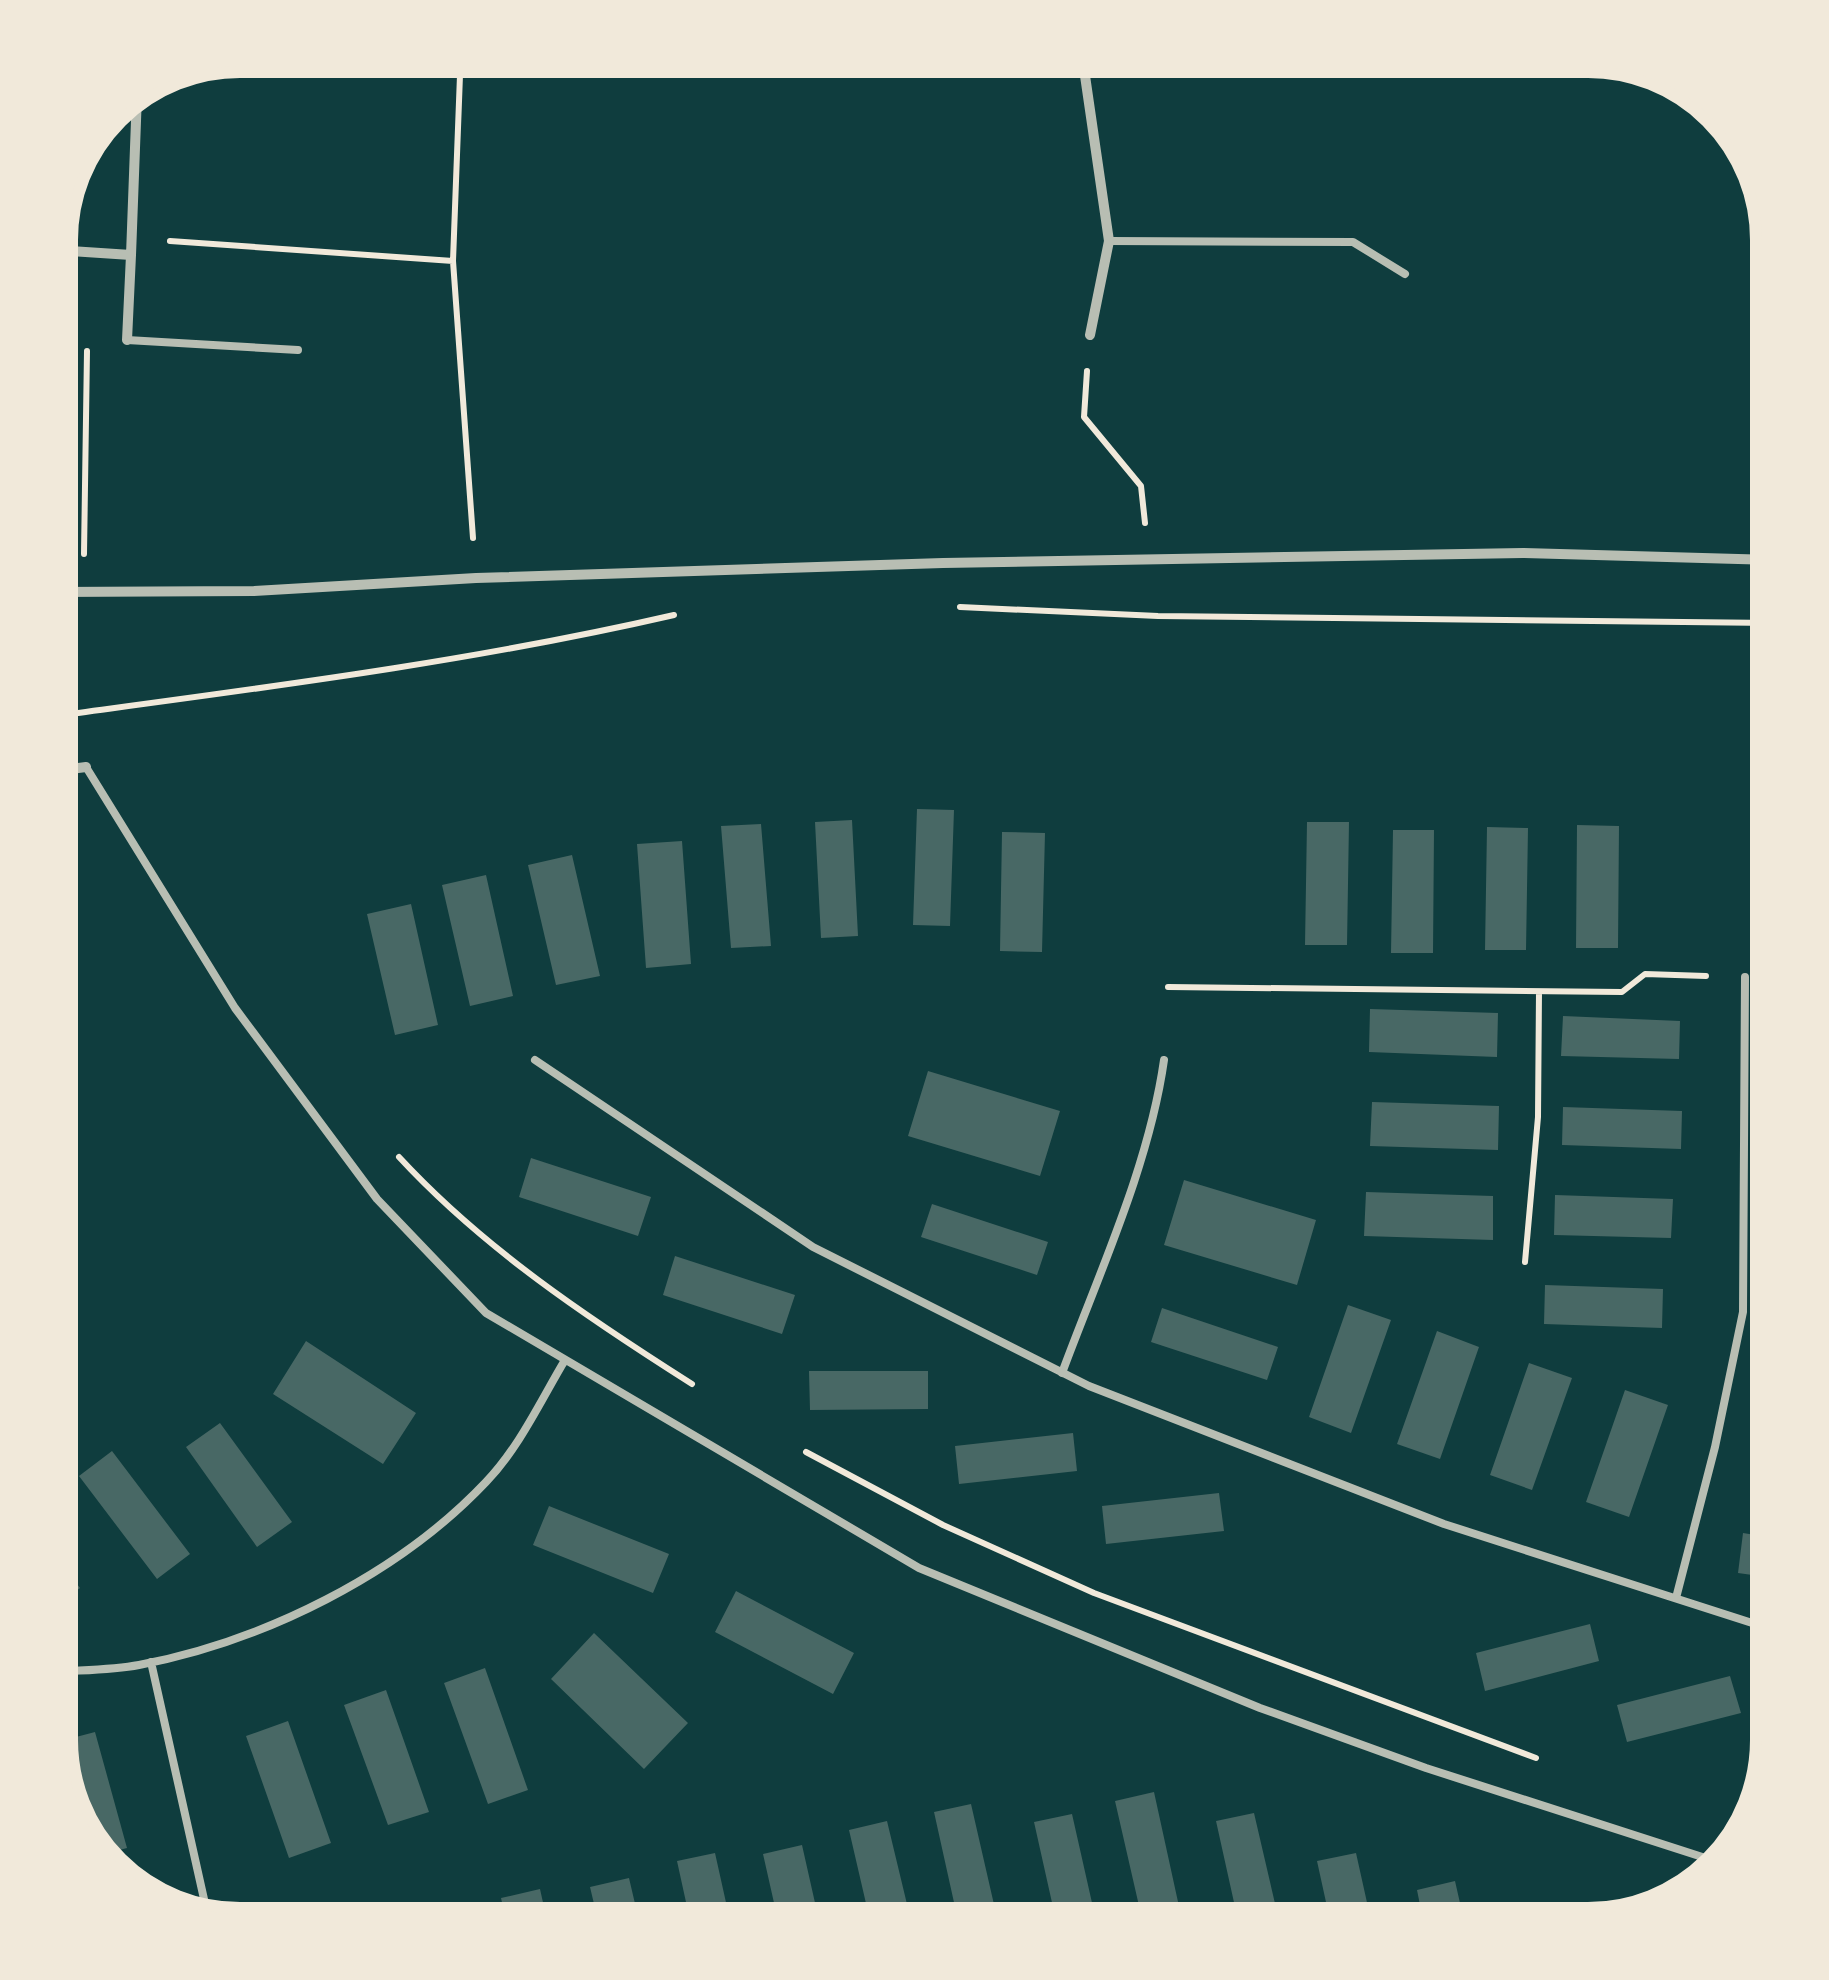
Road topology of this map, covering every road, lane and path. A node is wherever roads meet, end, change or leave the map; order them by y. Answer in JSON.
{"nodes":[{"id":1,"x":1084,"y":73,"type":"edge"},
{"id":2,"x":460,"y":76,"type":"dead end"},
{"id":3,"x":136,"y":110,"type":"edge"},
{"id":4,"x":132,"y":237,"type":"junction"},
{"id":5,"x":1108,"y":241,"type":"junction"},
{"id":6,"x":73,"y":251,"type":"edge"},
{"id":7,"x":131,"y":256,"type":"junction"},
{"id":8,"x":453,"y":262,"type":"junction"},
{"id":9,"x":1405,"y":274,"type":"dead end"},
{"id":10,"x":88,"y":332,"type":"dead end"},
{"id":11,"x":1090,"y":335,"type":"joint"},
{"id":12,"x":127,"y":340,"type":"joint"},
{"id":13,"x":298,"y":350,"type":"dead end"},
{"id":14,"x":1756,"y":559,"type":"edge"},
{"id":15,"x":1150,"y":561,"type":"junction"},
{"id":16,"x":476,"y":578,"type":"junction"},
{"id":17,"x":84,"y":590,"type":"junction"},
{"id":18,"x":73,"y":591,"type":"edge"},
{"id":19,"x":943,"y":606,"type":"dead end"},
{"id":20,"x":684,"y":613,"type":"dead end"},
{"id":21,"x":1756,"y":623,"type":"edge"},
{"id":22,"x":73,"y":714,"type":"edge"},
{"id":23,"x":86,"y":766,"type":"joint"},
{"id":24,"x":73,"y":768,"type":"edge"},
{"id":25,"x":1746,"y":976,"type":"joint"},
{"id":26,"x":1168,"y":987,"type":"dead end"},
{"id":27,"x":1539,"y":992,"type":"junction"},
{"id":28,"x":535,"y":1060,"type":"dead end"},
{"id":29,"x":1164,"y":1060,"type":"dead end"},
{"id":30,"x":399,"y":1157,"type":"dead end"},
{"id":31,"x":1525,"y":1262,"type":"dead end"},
{"id":32,"x":565,"y":1360,"type":"junction"},
{"id":33,"x":1062,"y":1373,"type":"junction"},
{"id":34,"x":706,"y":1393,"type":"dead end"},
{"id":35,"x":805,"y":1450,"type":"dead end"},
{"id":36,"x":1676,"y":1598,"type":"junction"},
{"id":37,"x":1756,"y":1624,"type":"edge"},
{"id":38,"x":151,"y":1662,"type":"junction"},
{"id":39,"x":72,"y":1670,"type":"edge"},
{"id":40,"x":1550,"y":1762,"type":"dead end"},
{"id":41,"x":1706,"y":1858,"type":"edge"},
{"id":42,"x":205,"y":1903,"type":"edge"}],
"edges":[{"from":1,"to":5,"type":"street"},
{"from":2,"to":8,"type":"path"},
{"from":3,"to":4,"type":"street"},
{"from":4,"to":7,"type":"street"},
{"from":4,"to":8,"type":"path"},
{"from":5,"to":9,"type":"lane"},
{"from":5,"to":11,"type":"street"},
{"from":6,"to":7,"type":"street"},
{"from":7,"to":12,"type":"street"},
{"from":8,"to":16,"type":"path"},
{"from":10,"to":17,"type":"path"},
{"from":11,"to":15,"type":"path"},
{"from":12,"to":13,"type":"lane"},
{"from":14,"to":15,"type":"street"},
{"from":15,"to":16,"type":"street"},
{"from":16,"to":17,"type":"street"},
{"from":17,"to":18,"type":"street"},
{"from":19,"to":21,"type":"path"},
{"from":20,"to":22,"type":"path"},
{"from":23,"to":24,"type":"street"},
{"from":23,"to":32,"type":"lane"},
{"from":25,"to":27,"type":"path"},
{"from":25,"to":36,"type":"lane"},
{"from":26,"to":27,"type":"path"},
{"from":27,"to":31,"type":"path"},
{"from":28,"to":33,"type":"lane"},
{"from":29,"to":33,"type":"lane"},
{"from":30,"to":34,"type":"path"},
{"from":32,"to":38,"type":"lane"},
{"from":32,"to":41,"type":"lane"},
{"from":33,"to":36,"type":"lane"},
{"from":35,"to":40,"type":"path"},
{"from":36,"to":37,"type":"lane"},
{"from":38,"to":39,"type":"lane"},
{"from":38,"to":42,"type":"lane"}]}
